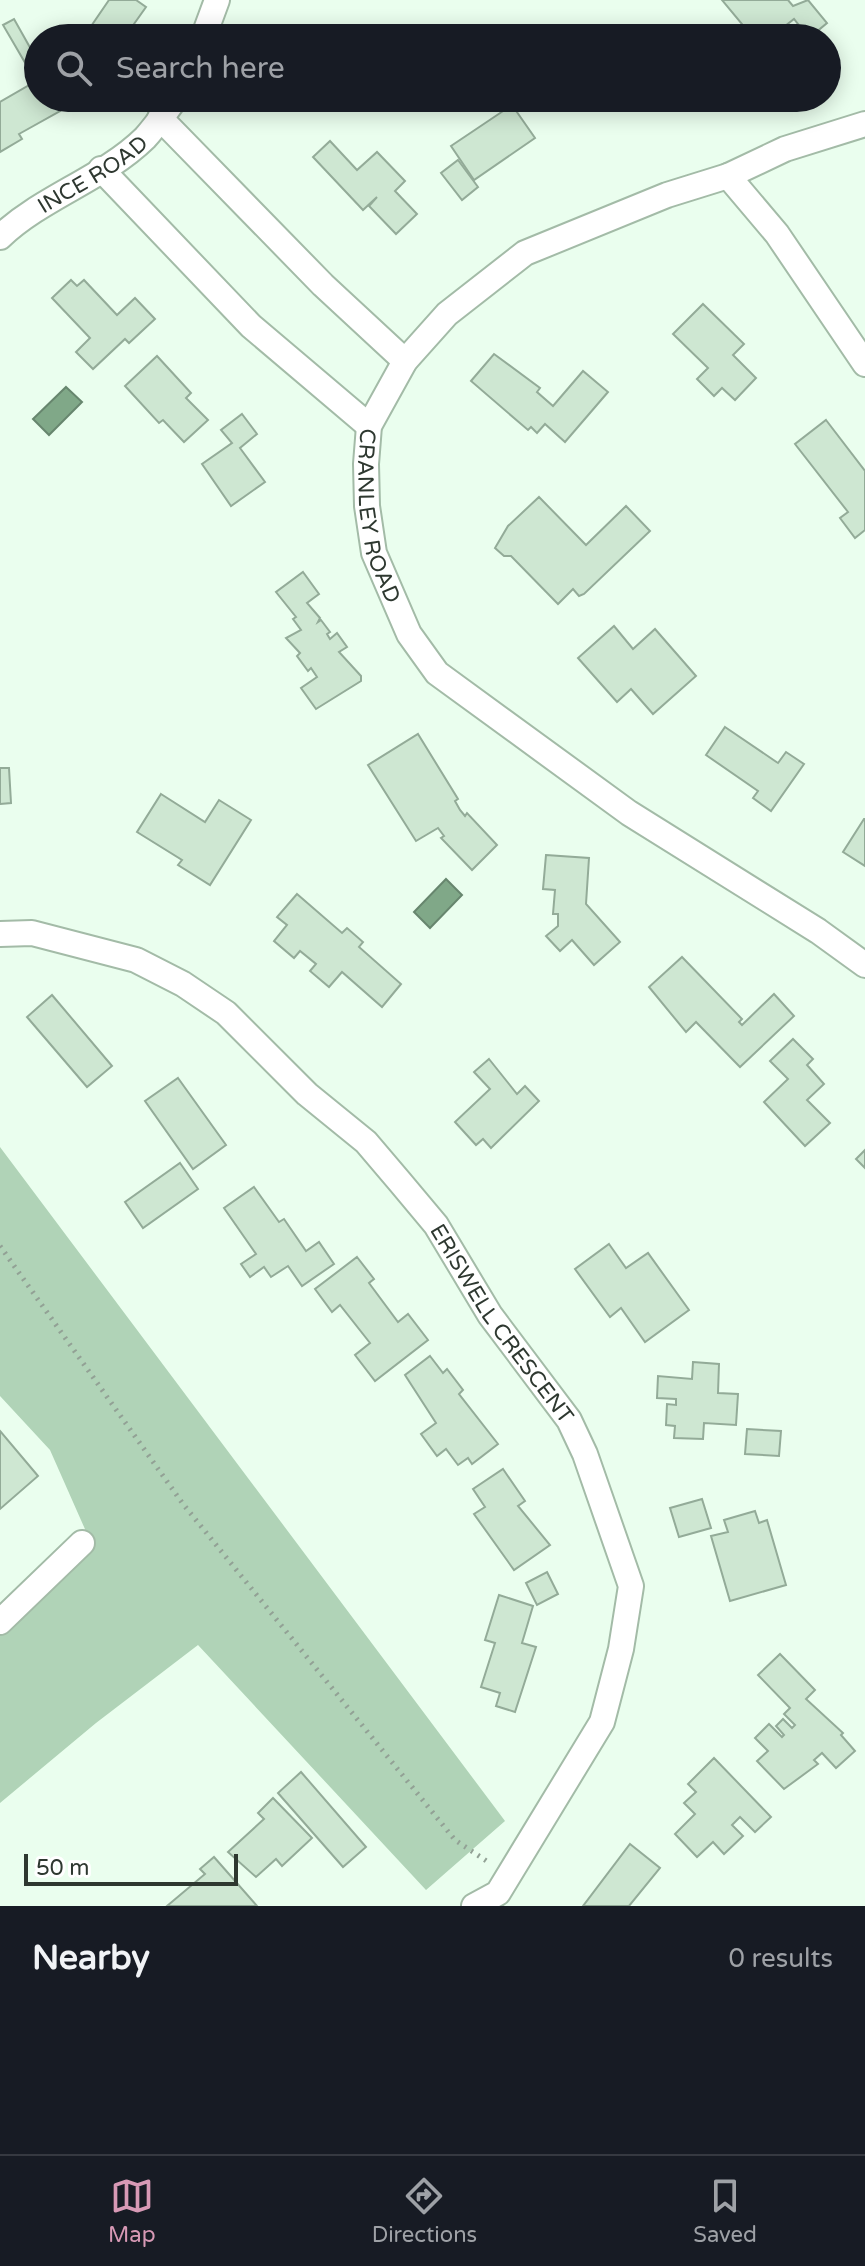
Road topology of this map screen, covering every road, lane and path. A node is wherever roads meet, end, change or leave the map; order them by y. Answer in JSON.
{"nodes":[{"id":1,"x":217,"y":0,"type":"edge"},
{"id":2,"x":208,"y":24,"type":"edge"},
{"id":3,"x":165,"y":112,"type":"edge"},
{"id":4,"x":160,"y":118,"type":"junction"},
{"id":5,"x":865,"y":124,"type":"edge"},
{"id":6,"x":101,"y":169,"type":"junction"},
{"id":7,"x":728,"y":176,"type":"junction"},
{"id":8,"x":0,"y":237,"type":"edge"},
{"id":9,"x":405,"y":361,"type":"junction"},
{"id":10,"x":865,"y":364,"type":"edge"},
{"id":11,"x":369,"y":426,"type":"junction"},
{"id":12,"x":0,"y":934,"type":"edge"},
{"id":13,"x":865,"y":965,"type":"edge"},
{"id":14,"x":0,"y":1246,"type":"edge"},
{"id":15,"x":82,"y":1543,"type":"dead end"},
{"id":16,"x":0,"y":1622,"type":"edge"},
{"id":17,"x":509,"y":1875,"type":"junction"},
{"id":18,"x":475,"y":1906,"type":"edge"}],
"edges":[{"from":1,"to":2,"type":"street"},
{"from":3,"to":4,"type":"street","name":"INCE ROAD"},
{"from":4,"to":6,"type":"street","name":"INCE ROAD"},
{"from":4,"to":9,"type":"street"},
{"from":5,"to":7,"type":"street","name":"CRANLEY ROAD"},
{"from":6,"to":8,"type":"street","name":"INCE ROAD"},
{"from":6,"to":11,"type":"street"},
{"from":7,"to":9,"type":"street","name":"CRANLEY ROAD"},
{"from":7,"to":10,"type":"street"},
{"from":9,"to":11,"type":"street","name":"CRANLEY ROAD"},
{"from":11,"to":13,"type":"street","name":"CRANLEY ROAD"},
{"from":12,"to":17,"type":"street","name":"ERISWELL CRESCENT"},
{"from":14,"to":17,"type":"path"},
{"from":15,"to":16,"type":"street"},
{"from":17,"to":18,"type":"street","name":"ERISWELL CRESCENT"}]}
